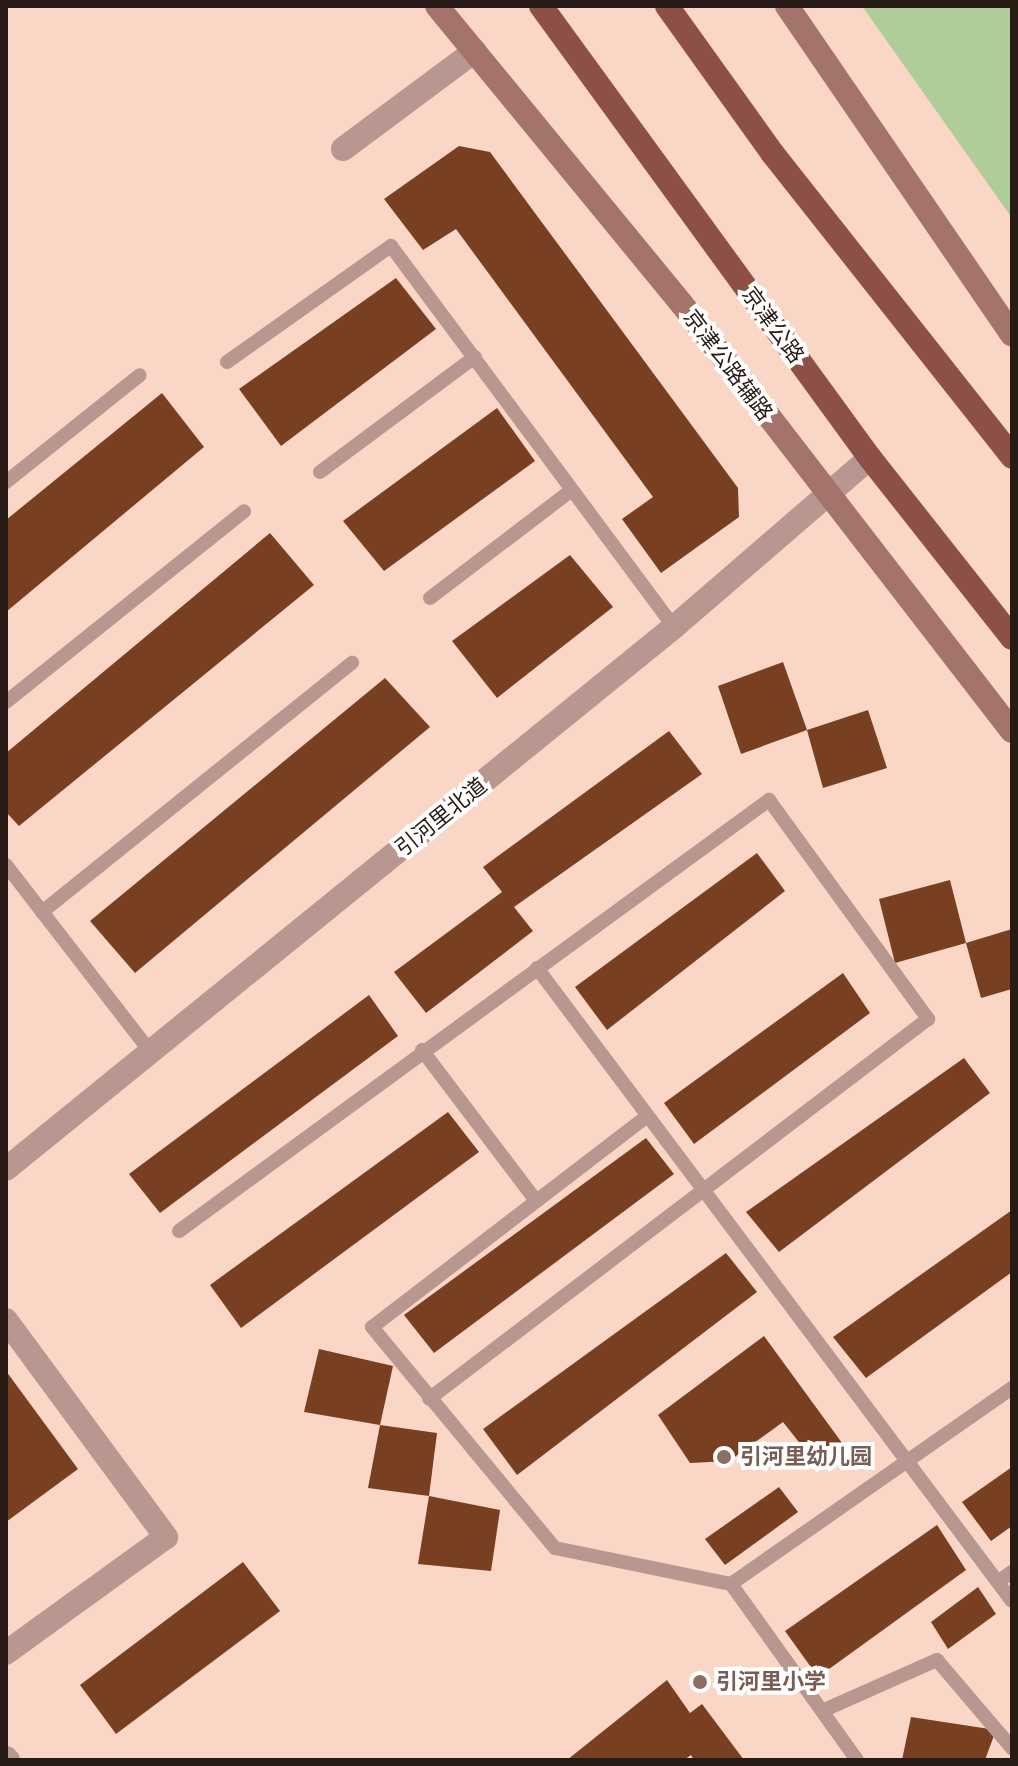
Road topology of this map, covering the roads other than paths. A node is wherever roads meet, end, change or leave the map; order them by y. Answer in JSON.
{"nodes":[{"id":1,"x":437,"y":6,"type":"edge"},
{"id":2,"x":541,"y":6,"type":"edge"},
{"id":3,"x":667,"y":6,"type":"edge"},
{"id":4,"x":787,"y":6,"type":"edge"},
{"id":5,"x":475,"y":51,"type":"junction"},
{"id":6,"x":343,"y":149,"type":"dead end"},
{"id":7,"x":1012,"y":334,"type":"edge"},
{"id":8,"x":475,"y":357,"type":"junction"},
{"id":9,"x":227,"y":362,"type":"dead end"},
{"id":10,"x":140,"y":375,"type":"dead end"},
{"id":11,"x":1012,"y":457,"type":"edge"},
{"id":12,"x":870,"y":458,"type":"junction"},
{"id":13,"x":320,"y":472,"type":"dead end"},
{"id":14,"x":6,"y":482,"type":"edge"},
{"id":15,"x":572,"y":490,"type":"junction"},
{"id":16,"x":825,"y":493,"type":"junction"},
{"id":17,"x":244,"y":511,"type":"dead end"},
{"id":18,"x":430,"y":598,"type":"dead end"},
{"id":19,"x":674,"y":627,"type":"junction"},
{"id":20,"x":1012,"y":638,"type":"edge"},
{"id":21,"x":352,"y":663,"type":"dead end"},
{"id":22,"x":6,"y":702,"type":"edge"},
{"id":23,"x":1012,"y":731,"type":"edge"},
{"id":24,"x":6,"y":865,"type":"edge"},
{"id":25,"x":42,"y":912,"type":"junction"},
{"id":26,"x":537,"y":968,"type":"junction"},
{"id":27,"x":422,"y":1050,"type":"junction"},
{"id":28,"x":152,"y":1054,"type":"junction"},
{"id":29,"x":646,"y":1117,"type":"junction"},
{"id":30,"x":6,"y":1169,"type":"edge"},
{"id":31,"x":705,"y":1193,"type":"junction"},
{"id":32,"x":536,"y":1201,"type":"junction"},
{"id":33,"x":179,"y":1231,"type":"dead end"},
{"id":34,"x":6,"y":1320,"type":"edge"},
{"id":35,"x":1012,"y":1388,"type":"edge"},
{"id":36,"x":429,"y":1399,"type":"junction"},
{"id":37,"x":908,"y":1461,"type":"junction"},
{"id":38,"x":1012,"y":1572,"type":"edge"},
{"id":39,"x":998,"y":1582,"type":"junction"},
{"id":40,"x":731,"y":1584,"type":"junction"},
{"id":41,"x":1012,"y":1601,"type":"edge"},
{"id":42,"x":6,"y":1653,"type":"edge"},
{"id":43,"x":822,"y":1711,"type":"junction"},
{"id":44,"x":1012,"y":1748,"type":"edge"},
{"id":45,"x":857,"y":1760,"type":"edge"}],
"edges":[{"from":1,"to":5,"type":"main road","name":"京津公路辅路"},
{"from":2,"to":12,"type":"highway","name":"京津公路"},
{"from":3,"to":11,"type":"highway"},
{"from":4,"to":7,"type":"main road"},
{"from":5,"to":6,"type":"street"},
{"from":5,"to":16,"type":"main road","name":"京津公路辅路"},
{"from":8,"to":9,"type":"lane"},
{"from":8,"to":13,"type":"lane"},
{"from":8,"to":15,"type":"lane"},
{"from":10,"to":14,"type":"lane"},
{"from":12,"to":16,"type":"street","name":"引河里北道"},
{"from":12,"to":20,"type":"highway","name":"京津公路"},
{"from":15,"to":18,"type":"lane"},
{"from":15,"to":19,"type":"lane"},
{"from":16,"to":19,"type":"street","name":"引河里北道"},
{"from":16,"to":23,"type":"main road","name":"京津公路辅路"},
{"from":17,"to":22,"type":"lane"},
{"from":19,"to":28,"type":"street","name":"引河里北道"},
{"from":21,"to":25,"type":"lane"},
{"from":24,"to":25,"type":"lane"},
{"from":25,"to":28,"type":"lane"},
{"from":26,"to":27,"type":"lane"},
{"from":26,"to":29,"type":"lane"},
{"from":26,"to":31,"type":"lane"},
{"from":27,"to":32,"type":"lane"},
{"from":27,"to":33,"type":"lane"},
{"from":28,"to":30,"type":"street","name":"引河里北道"},
{"from":29,"to":31,"type":"lane"},
{"from":29,"to":32,"type":"lane"},
{"from":31,"to":36,"type":"lane"},
{"from":31,"to":37,"type":"lane"},
{"from":32,"to":36,"type":"lane"},
{"from":34,"to":42,"type":"street"},
{"from":35,"to":37,"type":"lane"},
{"from":36,"to":40,"type":"lane"},
{"from":37,"to":39,"type":"lane"},
{"from":37,"to":40,"type":"lane"},
{"from":38,"to":39,"type":"lane"},
{"from":39,"to":41,"type":"lane"},
{"from":40,"to":43,"type":"lane"},
{"from":43,"to":44,"type":"lane"},
{"from":43,"to":45,"type":"lane"}]}
